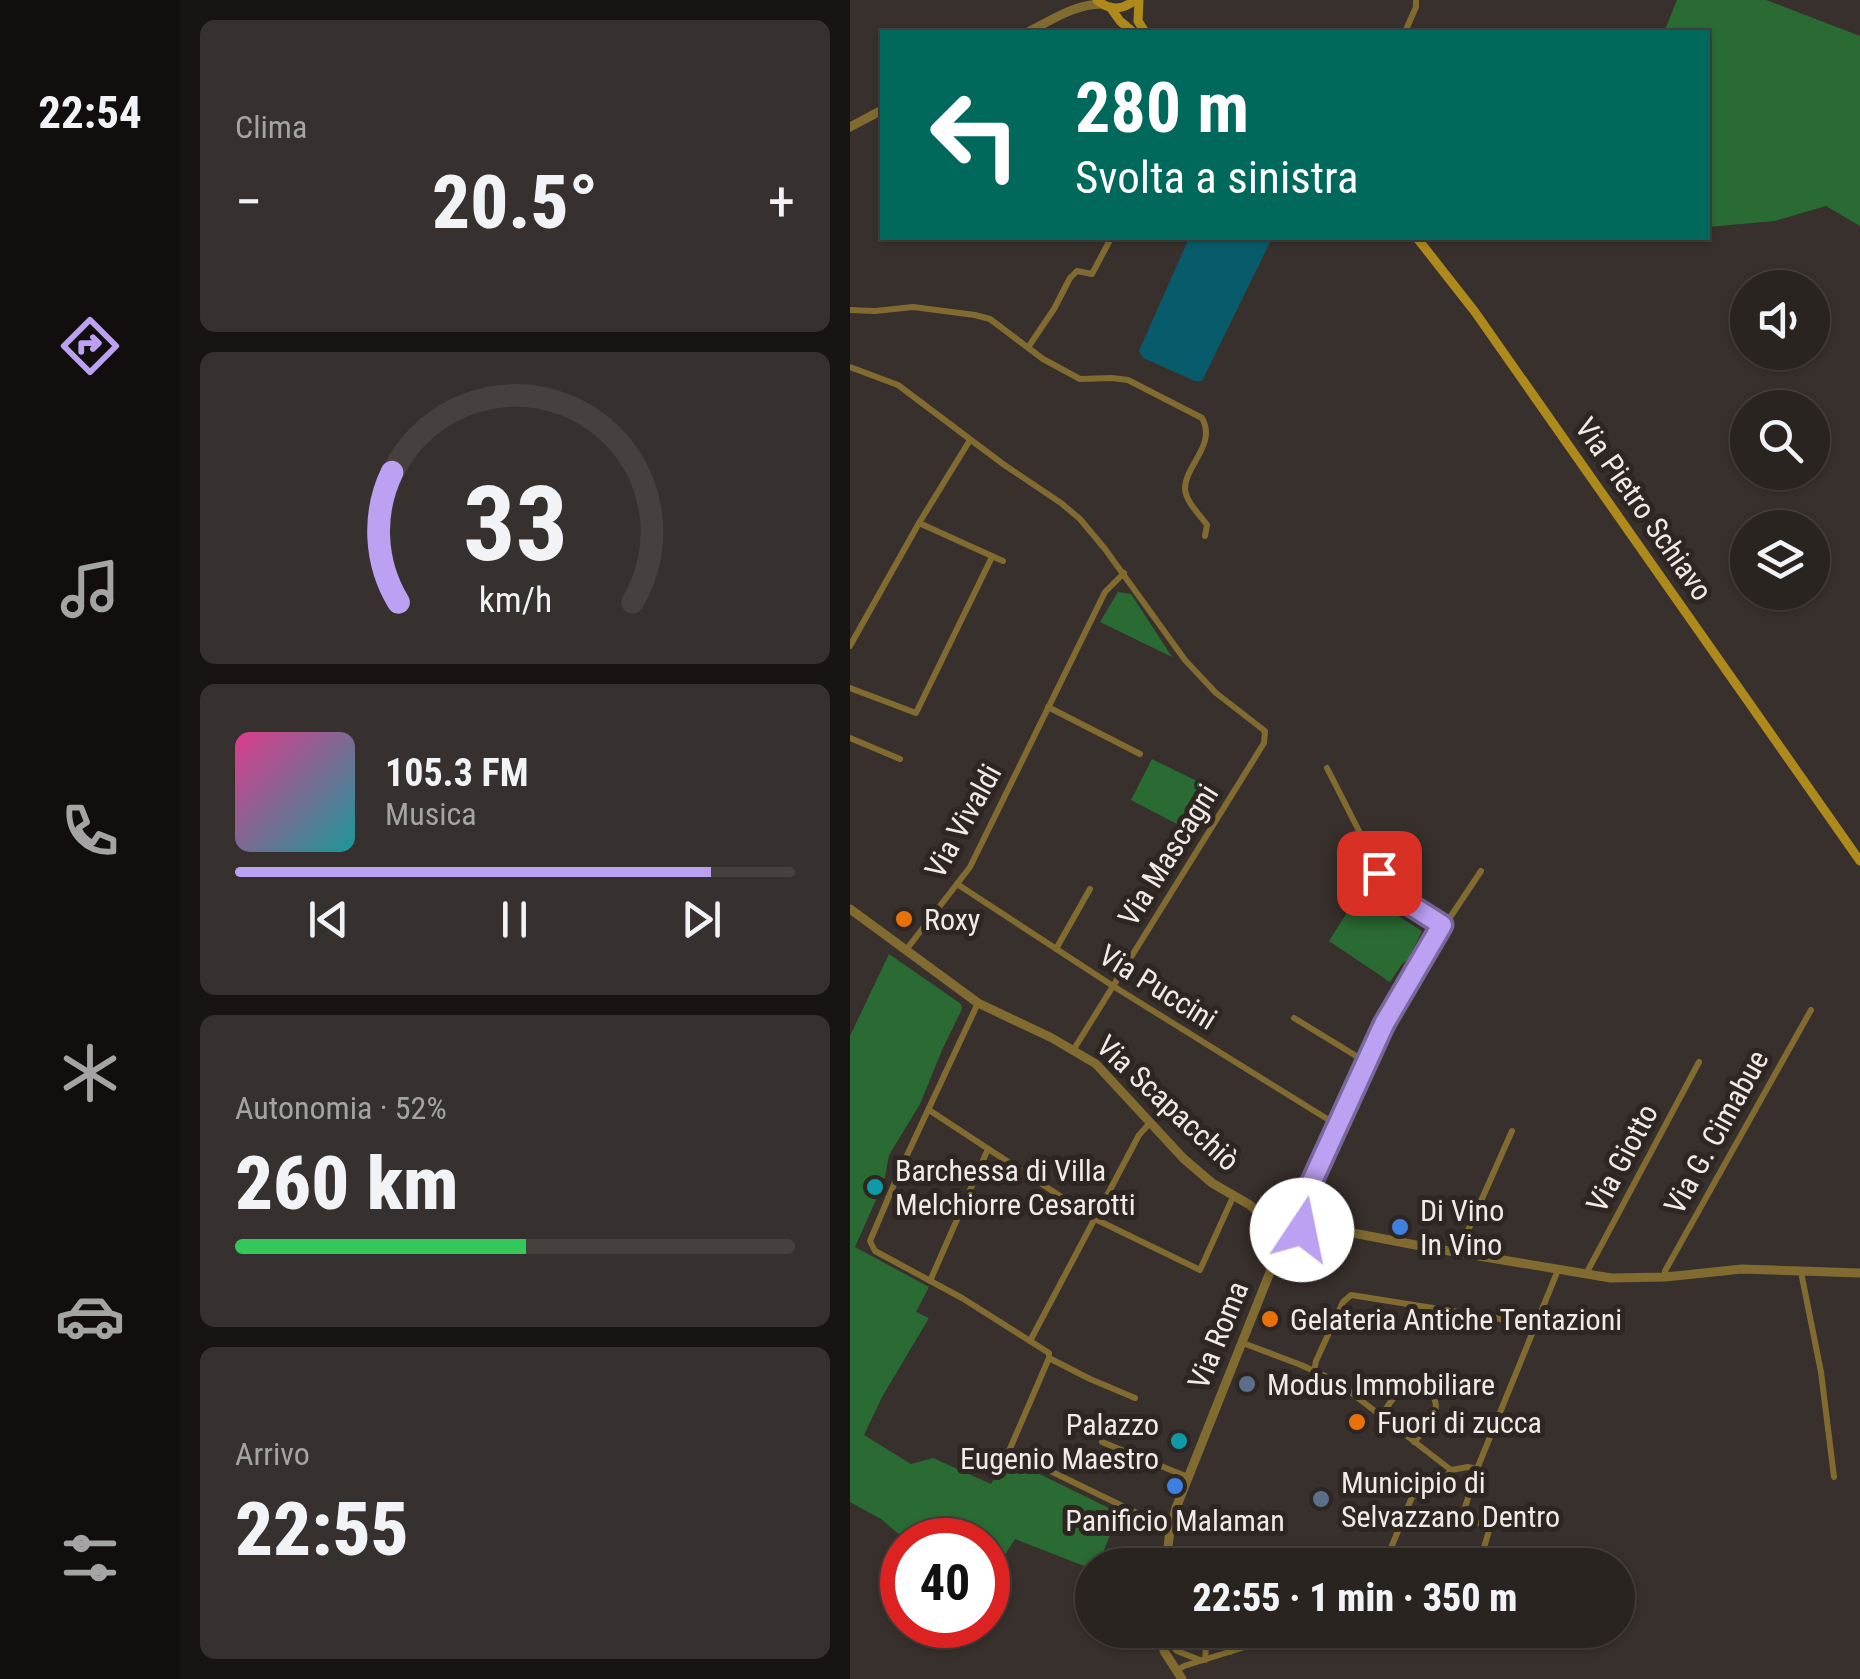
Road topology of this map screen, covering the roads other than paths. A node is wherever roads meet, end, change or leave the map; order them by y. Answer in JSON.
{"nodes":[{"id":1,"x":1081,"y":0,"type":"edge"},
{"id":2,"x":1137,"y":0,"type":"edge"},
{"id":3,"x":1416,"y":0,"type":"edge"},
{"id":4,"x":1103,"y":4,"type":"edge"},
{"id":5,"x":1072,"y":9,"type":"junction"},
{"id":6,"x":1032,"y":30,"type":"edge"},
{"id":7,"x":1131,"y":30,"type":"edge"},
{"id":8,"x":1144,"y":30,"type":"edge"},
{"id":9,"x":1406,"y":30,"type":"edge"},
{"id":10,"x":880,"y":111,"type":"edge"},
{"id":11,"x":850,"y":127,"type":"edge"},
{"id":12,"x":1110,"y":240,"type":"edge"},
{"id":13,"x":1419,"y":240,"type":"edge"},
{"id":14,"x":850,"y":310,"type":"edge"},
{"id":15,"x":1029,"y":346,"type":"junction"},
{"id":16,"x":850,"y":367,"type":"edge"},
{"id":17,"x":970,"y":440,"type":"junction"},
{"id":18,"x":919,"y":523,"type":"junction"},
{"id":19,"x":1206,"y":536,"type":"dead end"},
{"id":20,"x":992,"y":557,"type":"junction"},
{"id":21,"x":1002,"y":561,"type":"dead end"},
{"id":22,"x":1124,"y":572,"type":"junction"},
{"id":23,"x":850,"y":646,"type":"edge"},
{"id":24,"x":850,"y":688,"type":"edge"},
{"id":25,"x":1048,"y":707,"type":"junction"},
{"id":26,"x":850,"y":738,"type":"edge"},
{"id":27,"x":1140,"y":754,"type":"dead end"},
{"id":28,"x":900,"y":759,"type":"dead end"},
{"id":29,"x":1327,"y":768,"type":"dead end"},
{"id":30,"x":1860,"y":860,"type":"edge"},
{"id":31,"x":1480,"y":871,"type":"dead end"},
{"id":32,"x":956,"y":884,"type":"junction"},
{"id":33,"x":1090,"y":889,"type":"dead end"},
{"id":34,"x":850,"y":909,"type":"edge"},
{"id":35,"x":1442,"y":925,"type":"junction"},
{"id":36,"x":1056,"y":948,"type":"junction"},
{"id":37,"x":906,"y":950,"type":"junction"},
{"id":38,"x":1113,"y":986,"type":"junction"},
{"id":39,"x":978,"y":1003,"type":"junction"},
{"id":40,"x":1811,"y":1010,"type":"dead end"},
{"id":41,"x":1294,"y":1018,"type":"dead end"},
{"id":42,"x":1074,"y":1050,"type":"junction"},
{"id":43,"x":1366,"y":1062,"type":"junction"},
{"id":44,"x":1699,"y":1062,"type":"dead end"},
{"id":45,"x":928,"y":1110,"type":"junction"},
{"id":46,"x":1150,"y":1124,"type":"junction"},
{"id":47,"x":1337,"y":1125,"type":"junction"},
{"id":48,"x":1512,"y":1131,"type":"dead end"},
{"id":49,"x":988,"y":1149,"type":"junction"},
{"id":50,"x":1306,"y":1195,"type":"junction"},
{"id":51,"x":1232,"y":1196,"type":"junction"},
{"id":52,"x":1296,"y":1202,"type":"junction"},
{"id":53,"x":1250,"y":1205,"type":"junction"},
{"id":54,"x":1281,"y":1208,"type":"junction"},
{"id":55,"x":1308,"y":1210,"type":"junction"},
{"id":56,"x":1095,"y":1219,"type":"junction"},
{"id":57,"x":1321,"y":1226,"type":"junction"},
{"id":58,"x":1275,"y":1228,"type":"junction"},
{"id":59,"x":1299,"y":1232,"type":"junction"},
{"id":60,"x":1458,"y":1253,"type":"junction"},
{"id":61,"x":1272,"y":1266,"type":"junction"},
{"id":62,"x":1558,"y":1270,"type":"junction"},
{"id":63,"x":1802,"y":1270,"type":"junction"},
{"id":64,"x":1860,"y":1272,"type":"edge"},
{"id":65,"x":1585,"y":1275,"type":"junction"},
{"id":66,"x":1665,"y":1278,"type":"junction"},
{"id":67,"x":930,"y":1281,"type":"junction"},
{"id":68,"x":1535,"y":1327,"type":"junction"},
{"id":69,"x":1030,"y":1341,"type":"junction"},
{"id":70,"x":1242,"y":1343,"type":"junction"},
{"id":71,"x":1049,"y":1358,"type":"junction"},
{"id":72,"x":1314,"y":1371,"type":"junction"},
{"id":73,"x":1135,"y":1398,"type":"dead end"},
{"id":74,"x":1381,"y":1416,"type":"junction"},
{"id":75,"x":1102,"y":1442,"type":"dead end"},
{"id":76,"x":1414,"y":1442,"type":"junction"},
{"id":77,"x":1477,"y":1469,"type":"junction"},
{"id":78,"x":1451,"y":1470,"type":"junction"},
{"id":79,"x":1834,"y":1477,"type":"dead end"},
{"id":80,"x":1188,"y":1478,"type":"junction"},
{"id":81,"x":1170,"y":1529,"type":"junction"},
{"id":82,"x":1168,"y":1548,"type":"edge"},
{"id":83,"x":1391,"y":1548,"type":"edge"},
{"id":84,"x":1484,"y":1548,"type":"edge"},
{"id":85,"x":1164,"y":1648,"type":"edge"},
{"id":86,"x":1175,"y":1648,"type":"edge"},
{"id":87,"x":1205,"y":1648,"type":"edge"},
{"id":88,"x":1230,"y":1648,"type":"edge"},
{"id":89,"x":1240,"y":1648,"type":"edge"},
{"id":90,"x":1230,"y":1652,"type":"junction"},
{"id":91,"x":1187,"y":1656,"type":"junction"},
{"id":92,"x":1168,"y":1658,"type":"junction"},
{"id":93,"x":1203,"y":1660,"type":"junction"},
{"id":94,"x":1179,"y":1675,"type":"edge"}],
"edges":[{"from":1,"to":5,"type":"street"},
{"from":2,"to":4,"type":"main road"},
{"from":2,"to":8,"type":"main road"},
{"from":3,"to":9,"type":"street"},
{"from":4,"to":5,"type":"street"},
{"from":4,"to":7,"type":"main road"},
{"from":5,"to":6,"type":"street"},
{"from":10,"to":11,"type":"street"},
{"from":12,"to":15,"type":"street"},
{"from":13,"to":30,"type":"main road","name":"Via Pietro Schiavo"},
{"from":14,"to":15,"type":"street"},
{"from":15,"to":19,"type":"street"},
{"from":16,"to":17,"type":"street"},
{"from":17,"to":18,"type":"street"},
{"from":17,"to":22,"type":"street"},
{"from":18,"to":20,"type":"street"},
{"from":18,"to":23,"type":"street"},
{"from":20,"to":21,"type":"street"},
{"from":20,"to":24,"type":"street"},
{"from":22,"to":25,"type":"street","name":"Via Vivaldi"},
{"from":22,"to":38,"type":"street","name":"Via Mascagni"},
{"from":25,"to":27,"type":"street"},
{"from":25,"to":32,"type":"street","name":"Via Vivaldi"},
{"from":26,"to":28,"type":"street"},
{"from":29,"to":35,"type":"street"},
{"from":31,"to":35,"type":"street"},
{"from":32,"to":36,"type":"street","name":"Via Puccini"},
{"from":32,"to":37,"type":"street","name":"Via Vivaldi"},
{"from":33,"to":36,"type":"street"},
{"from":34,"to":37,"type":"street","name":"Via Scapacchiò"},
{"from":35,"to":43,"type":"street"},
{"from":36,"to":38,"type":"street","name":"Via Puccini"},
{"from":37,"to":39,"type":"street","name":"Via Scapacchiò"},
{"from":38,"to":42,"type":"street","name":"Via Mascagni"},
{"from":38,"to":47,"type":"street","name":"Via Puccini"},
{"from":39,"to":42,"type":"street","name":"Via Scapacchiò"},
{"from":39,"to":45,"type":"street"},
{"from":40,"to":66,"type":"street","name":"Via G. Cimabue"},
{"from":41,"to":43,"type":"street"},
{"from":42,"to":46,"type":"street","name":"Via Scapacchiò"},
{"from":43,"to":47,"type":"street"},
{"from":44,"to":65,"type":"street","name":"Via Giotto"},
{"from":45,"to":49,"type":"street"},
{"from":45,"to":67,"type":"street"},
{"from":46,"to":51,"type":"street","name":"Via Scapacchiò"},
{"from":46,"to":56,"type":"street"},
{"from":47,"to":50,"type":"street"},
{"from":48,"to":60,"type":"street"},
{"from":49,"to":56,"type":"street"},
{"from":49,"to":67,"type":"street"},
{"from":50,"to":52,"type":"street"},
{"from":50,"to":55,"type":"street"},
{"from":51,"to":53,"type":"street","name":"Via Scapacchiò"},
{"from":51,"to":56,"type":"street"},
{"from":52,"to":54,"type":"street"},
{"from":52,"to":55,"type":"street"},
{"from":53,"to":54,"type":"street","name":"Via Scapacchiò"},
{"from":53,"to":58,"type":"street","name":"Via Scapacchiò"},
{"from":54,"to":58,"type":"street"},
{"from":55,"to":57,"type":"street"},
{"from":55,"to":59,"type":"street"},
{"from":56,"to":69,"type":"street"},
{"from":57,"to":59,"type":"street"},
{"from":57,"to":60,"type":"street"},
{"from":58,"to":59,"type":"street"},
{"from":58,"to":61,"type":"street","name":"Via Roma"},
{"from":59,"to":61,"type":"street","name":"Via Roma"},
{"from":60,"to":62,"type":"street"},
{"from":61,"to":70,"type":"street","name":"Via Roma"},
{"from":62,"to":65,"type":"street"},
{"from":62,"to":68,"type":"street"},
{"from":63,"to":64,"type":"street"},
{"from":63,"to":66,"type":"street"},
{"from":63,"to":79,"type":"street"},
{"from":65,"to":66,"type":"street"},
{"from":67,"to":69,"type":"street"},
{"from":68,"to":72,"type":"street"},
{"from":68,"to":77,"type":"street"},
{"from":69,"to":71,"type":"street"},
{"from":70,"to":72,"type":"street"},
{"from":70,"to":80,"type":"street","name":"Via Roma"},
{"from":71,"to":73,"type":"street"},
{"from":71,"to":81,"type":"street"},
{"from":72,"to":74,"type":"street"},
{"from":74,"to":76,"type":"street"},
{"from":74,"to":76,"type":"street"},
{"from":75,"to":80,"type":"street"},
{"from":76,"to":78,"type":"street"},
{"from":77,"to":78,"type":"street"},
{"from":77,"to":84,"type":"street"},
{"from":78,"to":83,"type":"street"},
{"from":80,"to":81,"type":"street","name":"Via Roma"},
{"from":81,"to":82,"type":"street","name":"Via Roma"},
{"from":85,"to":92,"type":"street"},
{"from":86,"to":91,"type":"street"},
{"from":87,"to":93,"type":"street"},
{"from":88,"to":90,"type":"street"},
{"from":89,"to":90,"type":"street"},
{"from":90,"to":93,"type":"street"},
{"from":91,"to":92,"type":"street"},
{"from":91,"to":93,"type":"street"},
{"from":92,"to":94,"type":"street"},
{"from":93,"to":94,"type":"street"}]}
